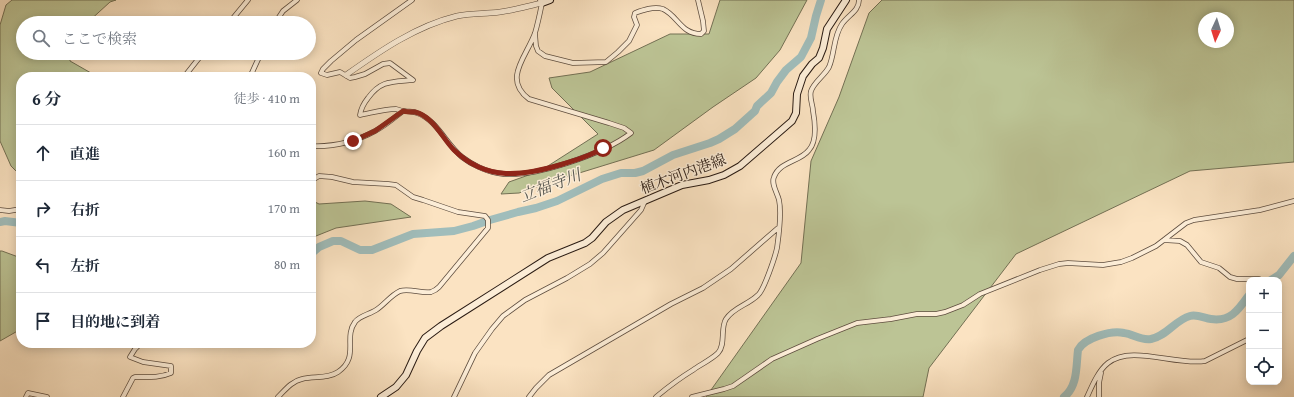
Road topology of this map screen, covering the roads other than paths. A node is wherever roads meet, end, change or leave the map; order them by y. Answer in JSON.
{"nodes":[{"id":1,"x":248,"y":0,"type":"edge"},
{"id":2,"x":297,"y":0,"type":"edge"},
{"id":3,"x":412,"y":0,"type":"edge"},
{"id":4,"x":550,"y":0,"type":"edge"},
{"id":5,"x":698,"y":0,"type":"edge"},
{"id":6,"x":846,"y":0,"type":"edge"},
{"id":7,"x":859,"y":0,"type":"edge"},
{"id":8,"x":541,"y":1,"type":"edge"},
{"id":9,"x":235,"y":16,"type":"edge"},
{"id":10,"x":280,"y":16,"type":"edge"},
{"id":11,"x":535,"y":34,"type":"junction"},
{"id":12,"x":197,"y":60,"type":"edge"},
{"id":13,"x":258,"y":60,"type":"edge"},
{"id":14,"x":188,"y":72,"type":"edge"},
{"id":15,"x":252,"y":72,"type":"edge"},
{"id":16,"x":346,"y":75,"type":"junction"},
{"id":17,"x":403,"y":111,"type":"junction"},
{"id":18,"x":316,"y":146,"type":"edge"},
{"id":19,"x":316,"y":178,"type":"edge"},
{"id":20,"x":1294,"y":200,"type":"edge"},
{"id":21,"x":645,"y":201,"type":"junction"},
{"id":22,"x":16,"y":209,"type":"edge"},
{"id":23,"x":0,"y":210,"type":"edge"},
{"id":24,"x":778,"y":228,"type":"junction"},
{"id":25,"x":1164,"y":240,"type":"junction"},
{"id":26,"x":1246,"y":279,"type":"edge"},
{"id":27,"x":1246,"y":340,"type":"edge"},
{"id":28,"x":136,"y":348,"type":"edge"},
{"id":29,"x":1102,"y":370,"type":"junction"},
{"id":30,"x":26,"y":397,"type":"edge"},
{"id":31,"x":47,"y":397,"type":"edge"},
{"id":32,"x":124,"y":397,"type":"edge"},
{"id":33,"x":278,"y":397,"type":"edge"},
{"id":34,"x":381,"y":397,"type":"edge"},
{"id":35,"x":454,"y":397,"type":"edge"},
{"id":36,"x":529,"y":397,"type":"edge"},
{"id":37,"x":656,"y":397,"type":"edge"},
{"id":38,"x":692,"y":397,"type":"edge"},
{"id":39,"x":1087,"y":397,"type":"edge"},
{"id":40,"x":1099,"y":397,"type":"edge"}],
"edges":[{"from":1,"to":9,"type":"street"},
{"from":2,"to":10,"type":"street"},
{"from":3,"to":16,"type":"street"},
{"from":4,"to":8,"type":"main road"},
{"from":5,"to":11,"type":"street"},
{"from":6,"to":21,"type":"main road","name":"植木河内港線"},
{"from":7,"to":24,"type":"street"},
{"from":8,"to":11,"type":"street"},
{"from":8,"to":16,"type":"street"},
{"from":11,"to":17,"type":"street"},
{"from":12,"to":14,"type":"street"},
{"from":13,"to":15,"type":"street"},
{"from":16,"to":17,"type":"street"},
{"from":17,"to":18,"type":"street"},
{"from":19,"to":33,"type":"street"},
{"from":20,"to":25,"type":"street"},
{"from":21,"to":34,"type":"main road","name":"植木河内港線"},
{"from":21,"to":35,"type":"street"},
{"from":22,"to":23,"type":"street"},
{"from":24,"to":36,"type":"street"},
{"from":24,"to":37,"type":"street"},
{"from":25,"to":26,"type":"street"},
{"from":25,"to":38,"type":"street"},
{"from":27,"to":29,"type":"street"},
{"from":28,"to":32,"type":"street"},
{"from":29,"to":39,"type":"street"},
{"from":29,"to":40,"type":"street"},
{"from":30,"to":31,"type":"street"}]}
